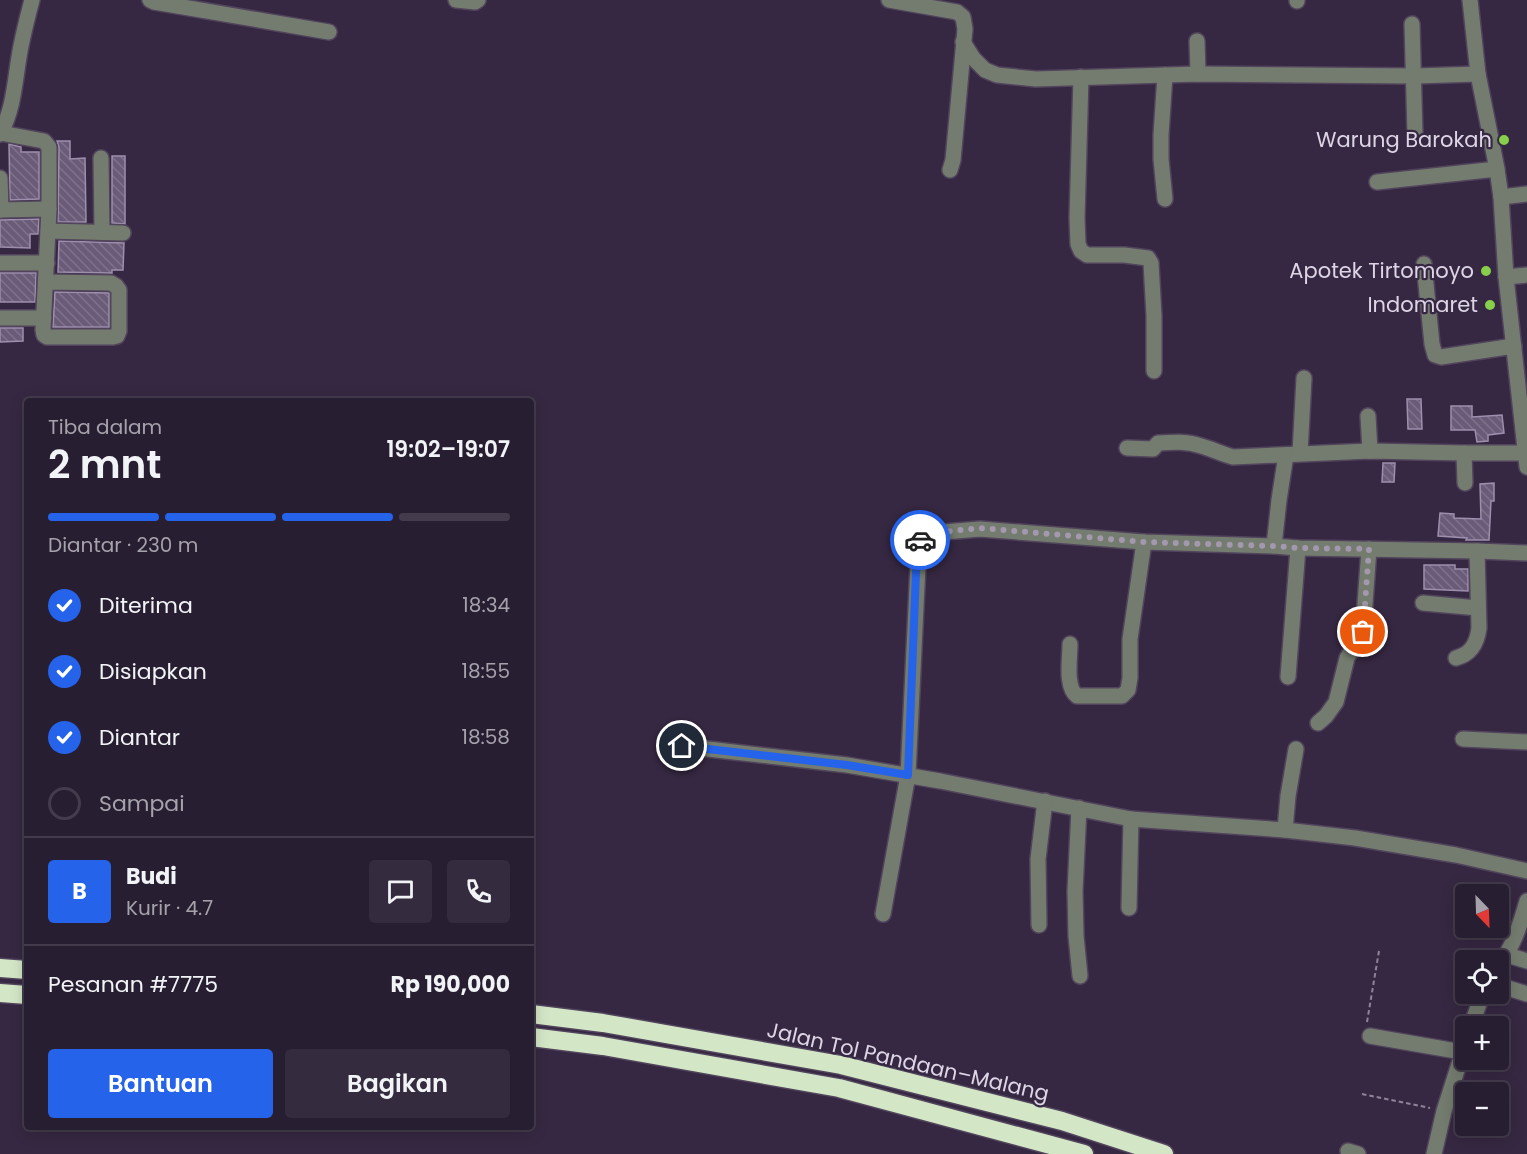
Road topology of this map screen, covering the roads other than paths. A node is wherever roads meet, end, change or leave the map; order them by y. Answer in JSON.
{"nodes":[{"id":1,"x":32,"y":0,"type":"edge"},
{"id":2,"x":150,"y":0,"type":"edge"},
{"id":3,"x":456,"y":0,"type":"edge"},
{"id":4,"x":478,"y":0,"type":"edge"},
{"id":5,"x":889,"y":0,"type":"edge"},
{"id":6,"x":1470,"y":0,"type":"edge"},
{"id":7,"x":1412,"y":24,"type":"dead end"},
{"id":8,"x":329,"y":32,"type":"dead end"},
{"id":9,"x":1197,"y":41,"type":"dead end"},
{"id":10,"x":963,"y":42,"type":"junction"},
{"id":11,"x":1198,"y":74,"type":"junction"},
{"id":12,"x":1478,"y":74,"type":"junction"},
{"id":13,"x":1166,"y":75,"type":"junction"},
{"id":14,"x":1415,"y":76,"type":"junction"},
{"id":15,"x":1081,"y":77,"type":"junction"},
{"id":16,"x":6,"y":104,"type":"edge"},
{"id":17,"x":1,"y":133,"type":"edge"},
{"id":18,"x":1416,"y":134,"type":"dead end"},
{"id":19,"x":101,"y":158,"type":"dead end"},
{"id":20,"x":1497,"y":169,"type":"junction"},
{"id":21,"x":950,"y":170,"type":"dead end"},
{"id":22,"x":0,"y":178,"type":"edge"},
{"id":23,"x":1377,"y":182,"type":"dead end"},
{"id":24,"x":1527,"y":194,"type":"edge"},
{"id":25,"x":1501,"y":197,"type":"junction"},
{"id":26,"x":1165,"y":199,"type":"dead end"},
{"id":27,"x":49,"y":209,"type":"junction"},
{"id":28,"x":0,"y":210,"type":"edge"},
{"id":29,"x":48,"y":231,"type":"junction"},
{"id":30,"x":102,"y":232,"type":"junction"},
{"id":31,"x":123,"y":233,"type":"dead end"},
{"id":32,"x":46,"y":263,"type":"junction"},
{"id":33,"x":0,"y":264,"type":"edge"},
{"id":34,"x":1424,"y":264,"type":"dead end"},
{"id":35,"x":1527,"y":275,"type":"edge"},
{"id":36,"x":1506,"y":277,"type":"junction"},
{"id":37,"x":46,"y":282,"type":"junction"},
{"id":38,"x":0,"y":318,"type":"edge"},
{"id":39,"x":44,"y":318,"type":"junction"},
{"id":40,"x":1514,"y":346,"type":"junction"},
{"id":41,"x":1154,"y":371,"type":"dead end"},
{"id":42,"x":1304,"y":378,"type":"dead end"},
{"id":43,"x":1368,"y":416,"type":"dead end"},
{"id":44,"x":1127,"y":448,"type":"dead end"},
{"id":45,"x":1370,"y":451,"type":"junction"},
{"id":46,"x":1464,"y":453,"type":"junction"},
{"id":47,"x":1293,"y":454,"type":"junction"},
{"id":48,"x":1526,"y":458,"type":"edge"},
{"id":49,"x":1465,"y":483,"type":"dead end"},
{"id":50,"x":1144,"y":542,"type":"junction"},
{"id":51,"x":1274,"y":546,"type":"junction"},
{"id":52,"x":1298,"y":548,"type":"junction"},
{"id":53,"x":1369,"y":549,"type":"junction"},
{"id":54,"x":1477,"y":551,"type":"junction"},
{"id":55,"x":1527,"y":553,"type":"edge"},
{"id":56,"x":1423,"y":603,"type":"dead end"},
{"id":57,"x":1478,"y":608,"type":"junction"},
{"id":58,"x":1070,"y":644,"type":"dead end"},
{"id":59,"x":1456,"y":658,"type":"dead end"},
{"id":60,"x":1288,"y":677,"type":"dead end"},
{"id":61,"x":1318,"y":723,"type":"dead end"},
{"id":62,"x":1463,"y":739,"type":"dead end"},
{"id":63,"x":1527,"y":742,"type":"edge"},
{"id":64,"x":682,"y":746,"type":"dead end"},
{"id":65,"x":1296,"y":749,"type":"dead end"},
{"id":66,"x":908,"y":775,"type":"junction"},
{"id":67,"x":1045,"y":801,"type":"junction"},
{"id":68,"x":1079,"y":808,"type":"junction"},
{"id":69,"x":1131,"y":819,"type":"junction"},
{"id":70,"x":1285,"y":830,"type":"junction"},
{"id":71,"x":1527,"y":871,"type":"edge"},
{"id":72,"x":1527,"y":901,"type":"edge"},
{"id":73,"x":1129,"y":908,"type":"dead end"},
{"id":74,"x":883,"y":914,"type":"dead end"},
{"id":75,"x":1039,"y":925,"type":"dead end"},
{"id":76,"x":1508,"y":950,"type":"edge"},
{"id":77,"x":1509,"y":960,"type":"edge"},
{"id":78,"x":1527,"y":961,"type":"edge"},
{"id":79,"x":0,"y":968,"type":"edge"},
{"id":80,"x":24,"y":970,"type":"edge"},
{"id":81,"x":1080,"y":976,"type":"dead end"},
{"id":82,"x":1509,"y":988,"type":"edge"},
{"id":83,"x":0,"y":993,"type":"edge"},
{"id":84,"x":1527,"y":994,"type":"edge"},
{"id":85,"x":24,"y":995,"type":"edge"},
{"id":86,"x":534,"y":1014,"type":"edge"},
{"id":87,"x":1370,"y":1036,"type":"road end"},
{"id":88,"x":534,"y":1037,"type":"edge"},
{"id":89,"x":1455,"y":1046,"type":"edge"},
{"id":90,"x":1457,"y":1070,"type":"edge"},
{"id":91,"x":1084,"y":1154,"type":"edge"},
{"id":92,"x":1164,"y":1154,"type":"edge"},
{"id":93,"x":1434,"y":1154,"type":"edge"}],
"edges":[{"from":1,"to":16,"type":"street"},
{"from":2,"to":8,"type":"street"},
{"from":3,"to":4,"type":"street"},
{"from":5,"to":10,"type":"street"},
{"from":6,"to":12,"type":"street"},
{"from":7,"to":14,"type":"street"},
{"from":9,"to":11,"type":"street"},
{"from":10,"to":15,"type":"street"},
{"from":10,"to":21,"type":"street"},
{"from":11,"to":13,"type":"street"},
{"from":11,"to":14,"type":"street"},
{"from":12,"to":14,"type":"street"},
{"from":12,"to":20,"type":"street"},
{"from":13,"to":15,"type":"street"},
{"from":13,"to":26,"type":"street"},
{"from":14,"to":18,"type":"street"},
{"from":15,"to":41,"type":"street"},
{"from":16,"to":17,"type":"street"},
{"from":17,"to":27,"type":"street"},
{"from":19,"to":30,"type":"street"},
{"from":20,"to":23,"type":"street"},
{"from":20,"to":25,"type":"street"},
{"from":22,"to":28,"type":"street"},
{"from":24,"to":25,"type":"street"},
{"from":25,"to":36,"type":"street"},
{"from":27,"to":28,"type":"street"},
{"from":27,"to":29,"type":"street"},
{"from":29,"to":30,"type":"street"},
{"from":29,"to":32,"type":"street"},
{"from":30,"to":31,"type":"street"},
{"from":32,"to":33,"type":"street"},
{"from":32,"to":37,"type":"street"},
{"from":34,"to":40,"type":"street"},
{"from":35,"to":36,"type":"street"},
{"from":36,"to":40,"type":"street"},
{"from":37,"to":39,"type":"street"},
{"from":37,"to":39,"type":"street"},
{"from":38,"to":39,"type":"street"},
{"from":40,"to":48,"type":"street"},
{"from":42,"to":47,"type":"street"},
{"from":43,"to":45,"type":"street"},
{"from":44,"to":47,"type":"street"},
{"from":45,"to":46,"type":"street"},
{"from":45,"to":47,"type":"street"},
{"from":46,"to":48,"type":"street"},
{"from":46,"to":49,"type":"street"},
{"from":47,"to":51,"type":"street"},
{"from":50,"to":51,"type":"street"},
{"from":50,"to":58,"type":"street"},
{"from":50,"to":66,"type":"street"},
{"from":51,"to":52,"type":"street"},
{"from":52,"to":53,"type":"street"},
{"from":52,"to":60,"type":"street"},
{"from":53,"to":54,"type":"street"},
{"from":53,"to":61,"type":"street"},
{"from":54,"to":55,"type":"street"},
{"from":54,"to":57,"type":"street"},
{"from":56,"to":57,"type":"street"},
{"from":57,"to":59,"type":"street"},
{"from":62,"to":63,"type":"street"},
{"from":64,"to":66,"type":"street"},
{"from":65,"to":70,"type":"street"},
{"from":66,"to":67,"type":"street"},
{"from":66,"to":74,"type":"street"},
{"from":67,"to":68,"type":"street"},
{"from":67,"to":75,"type":"street"},
{"from":68,"to":69,"type":"street"},
{"from":68,"to":81,"type":"street"},
{"from":69,"to":70,"type":"street"},
{"from":69,"to":73,"type":"street"},
{"from":70,"to":71,"type":"street"},
{"from":72,"to":76,"type":"street"},
{"from":77,"to":78,"type":"street"},
{"from":79,"to":80,"type":"highway"},
{"from":82,"to":84,"type":"street"},
{"from":83,"to":85,"type":"highway"},
{"from":86,"to":92,"type":"highway","name":"Jalan Tol Pandaan–Malang"},
{"from":87,"to":89,"type":"street"},
{"from":88,"to":91,"type":"highway","name":"Jalan Tol Pandaan–Malang"},
{"from":90,"to":93,"type":"street"}]}
